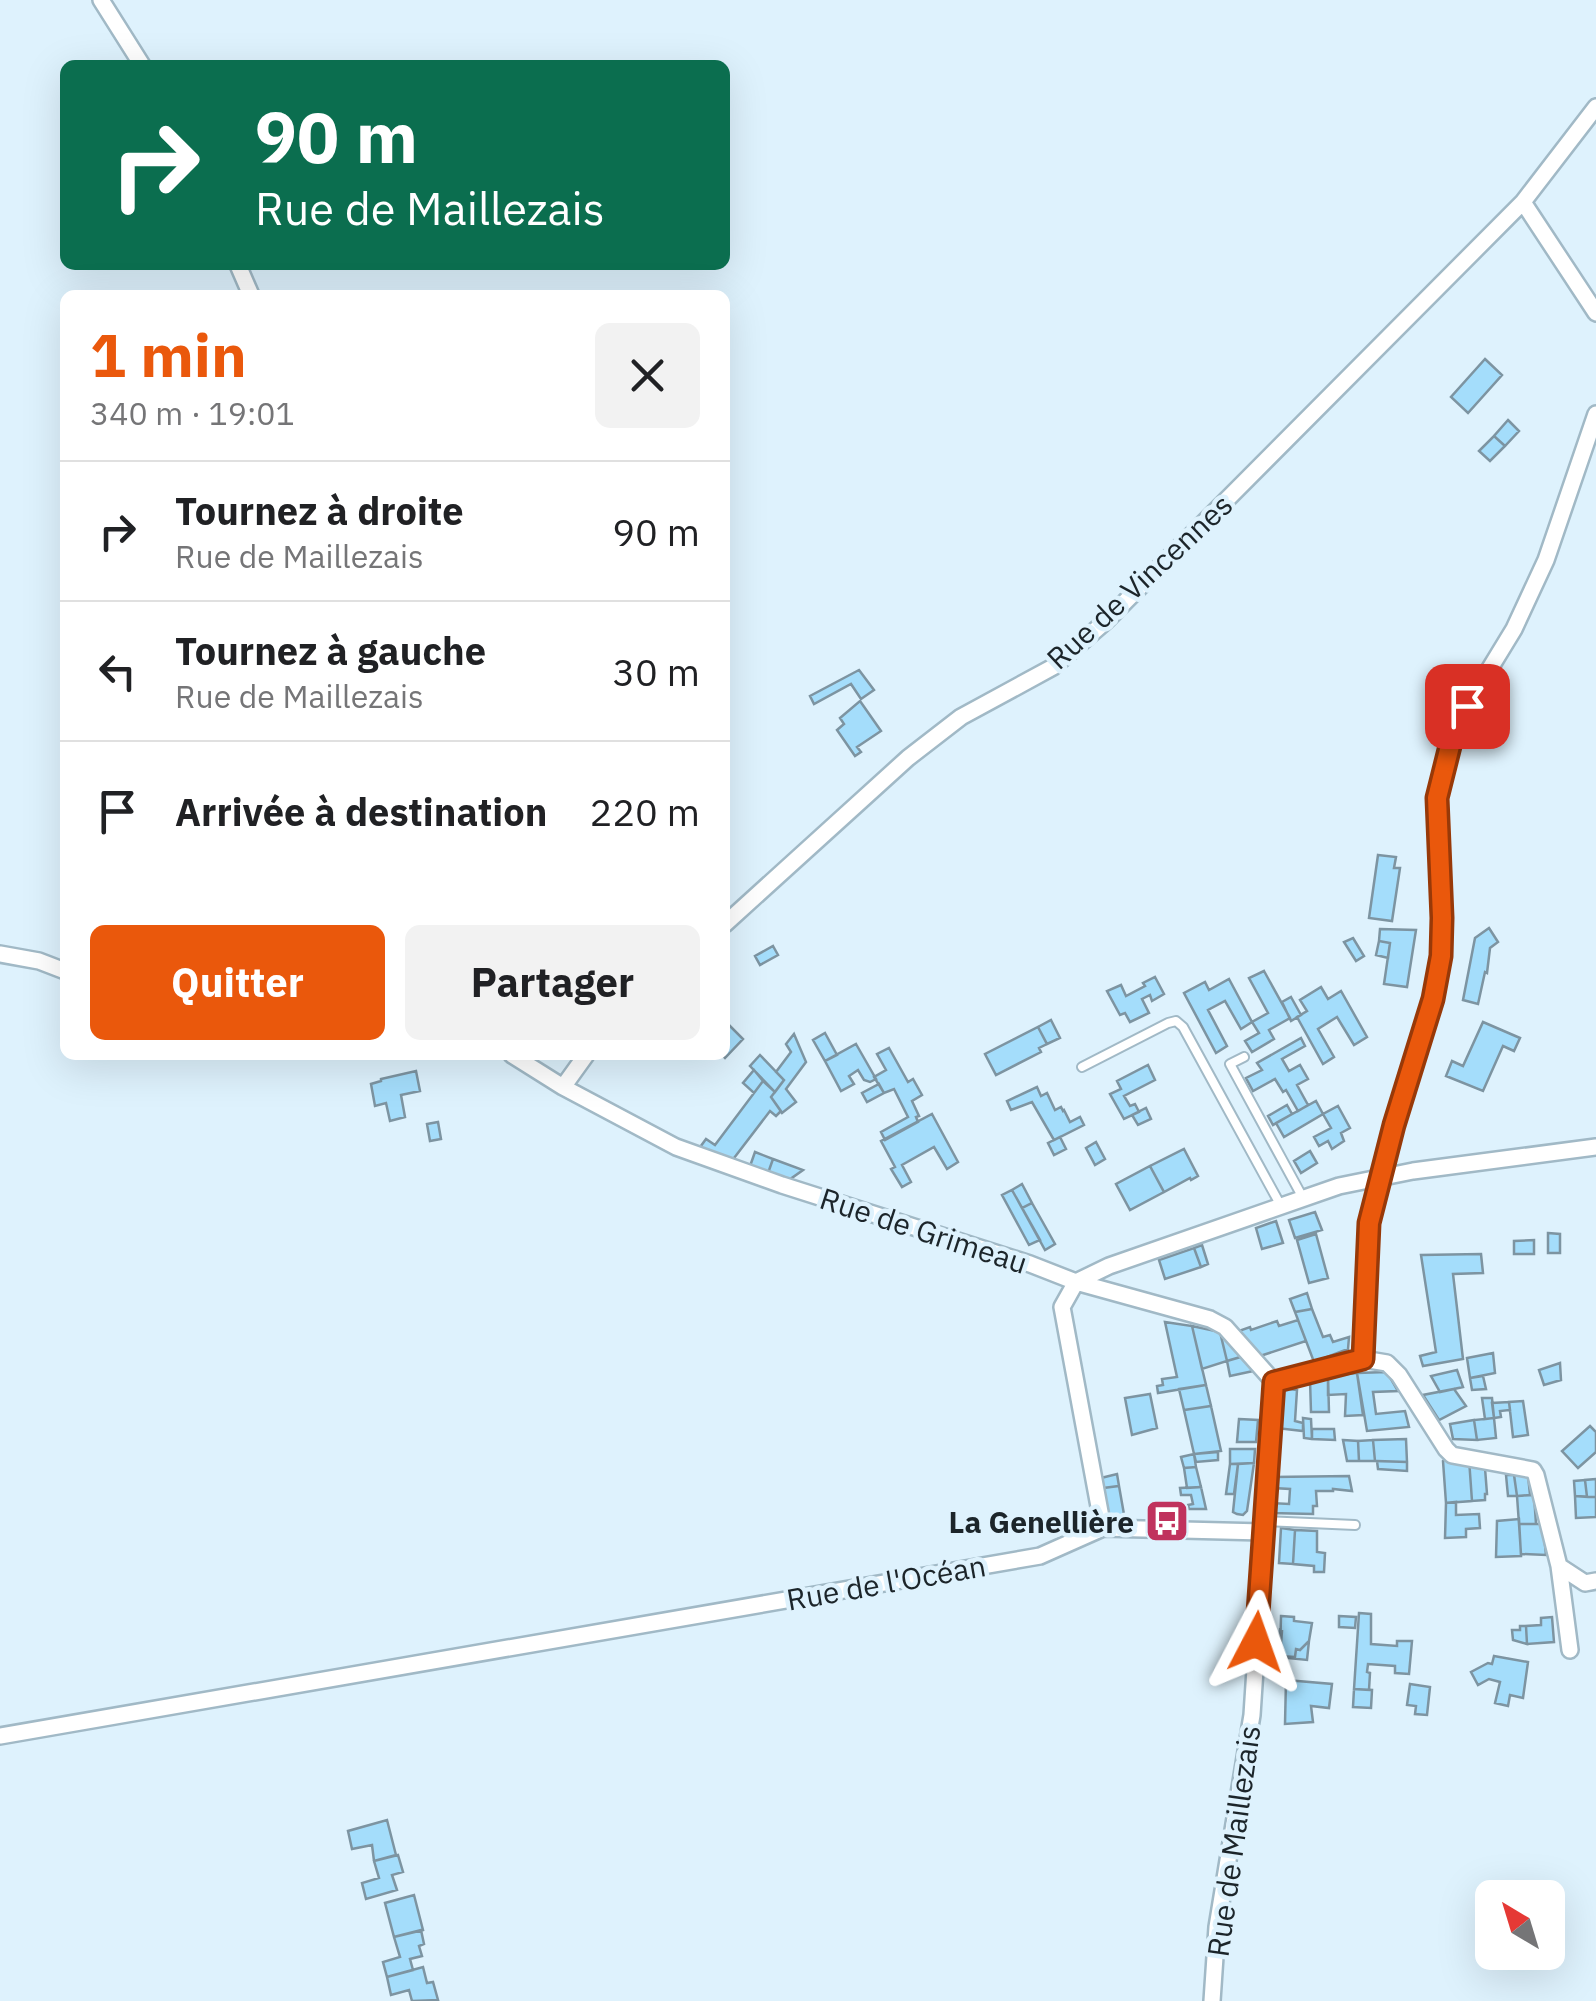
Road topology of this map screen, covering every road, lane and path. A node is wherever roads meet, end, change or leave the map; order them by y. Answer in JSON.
{"nodes":[{"id":1,"x":101,"y":0,"type":"edge"},
{"id":2,"x":139,"y":60,"type":"edge"},
{"id":3,"x":1596,"y":106,"type":"edge"},
{"id":4,"x":1523,"y":202,"type":"junction"},
{"id":5,"x":1596,"y":313,"type":"edge"},
{"id":6,"x":1596,"y":414,"type":"edge"},
{"id":7,"x":730,"y":919,"type":"edge"},
{"id":8,"x":0,"y":954,"type":"edge"},
{"id":9,"x":60,"y":969,"type":"edge"},
{"id":10,"x":1244,"y":1056,"type":"dead end"},
{"id":11,"x":520,"y":1060,"type":"edge"},
{"id":12,"x":582,"y":1060,"type":"edge"},
{"id":13,"x":1082,"y":1068,"type":"dead end"},
{"id":14,"x":563,"y":1087,"type":"junction"},
{"id":15,"x":1596,"y":1147,"type":"edge"},
{"id":16,"x":1380,"y":1177,"type":"junction"},
{"id":17,"x":1303,"y":1198,"type":"junction"},
{"id":18,"x":1281,"y":1206,"type":"junction"},
{"id":19,"x":1076,"y":1282,"type":"junction"},
{"id":20,"x":1363,"y":1359,"type":"junction"},
{"id":21,"x":1274,"y":1382,"type":"junction"},
{"id":22,"x":1263,"y":1526,"type":"junction"},
{"id":23,"x":1355,"y":1526,"type":"dead end"},
{"id":24,"x":1103,"y":1528,"type":"junction"},
{"id":25,"x":1559,"y":1566,"type":"junction"},
{"id":26,"x":1596,"y":1581,"type":"edge"},
{"id":27,"x":1570,"y":1650,"type":"dead end"},
{"id":28,"x":0,"y":1736,"type":"edge"},
{"id":29,"x":1212,"y":2001,"type":"edge"}],
"edges":[{"from":1,"to":2,"type":"street"},
{"from":3,"to":4,"type":"street"},
{"from":4,"to":5,"type":"street"},
{"from":4,"to":7,"type":"street","name":"Rue de Vincennes"},
{"from":6,"to":16,"type":"street"},
{"from":8,"to":9,"type":"street"},
{"from":10,"to":17,"type":"lane"},
{"from":11,"to":14,"type":"street","name":"Rue de Grimeau"},
{"from":12,"to":14,"type":"street"},
{"from":13,"to":18,"type":"lane"},
{"from":14,"to":19,"type":"street","name":"Rue de Grimeau"},
{"from":15,"to":16,"type":"street"},
{"from":16,"to":17,"type":"street"},
{"from":16,"to":20,"type":"street"},
{"from":17,"to":18,"type":"street"},
{"from":18,"to":19,"type":"street"},
{"from":19,"to":21,"type":"street","name":"Rue de Grimeau"},
{"from":19,"to":24,"type":"street"},
{"from":20,"to":21,"type":"street"},
{"from":20,"to":25,"type":"street"},
{"from":21,"to":22,"type":"street","name":"Rue de Maillezais"},
{"from":22,"to":23,"type":"lane"},
{"from":22,"to":24,"type":"street"},
{"from":22,"to":29,"type":"street","name":"Rue de Maillezais"},
{"from":24,"to":28,"type":"street","name":"Rue de l'Océan"},
{"from":25,"to":26,"type":"street"},
{"from":25,"to":27,"type":"street"}]}
